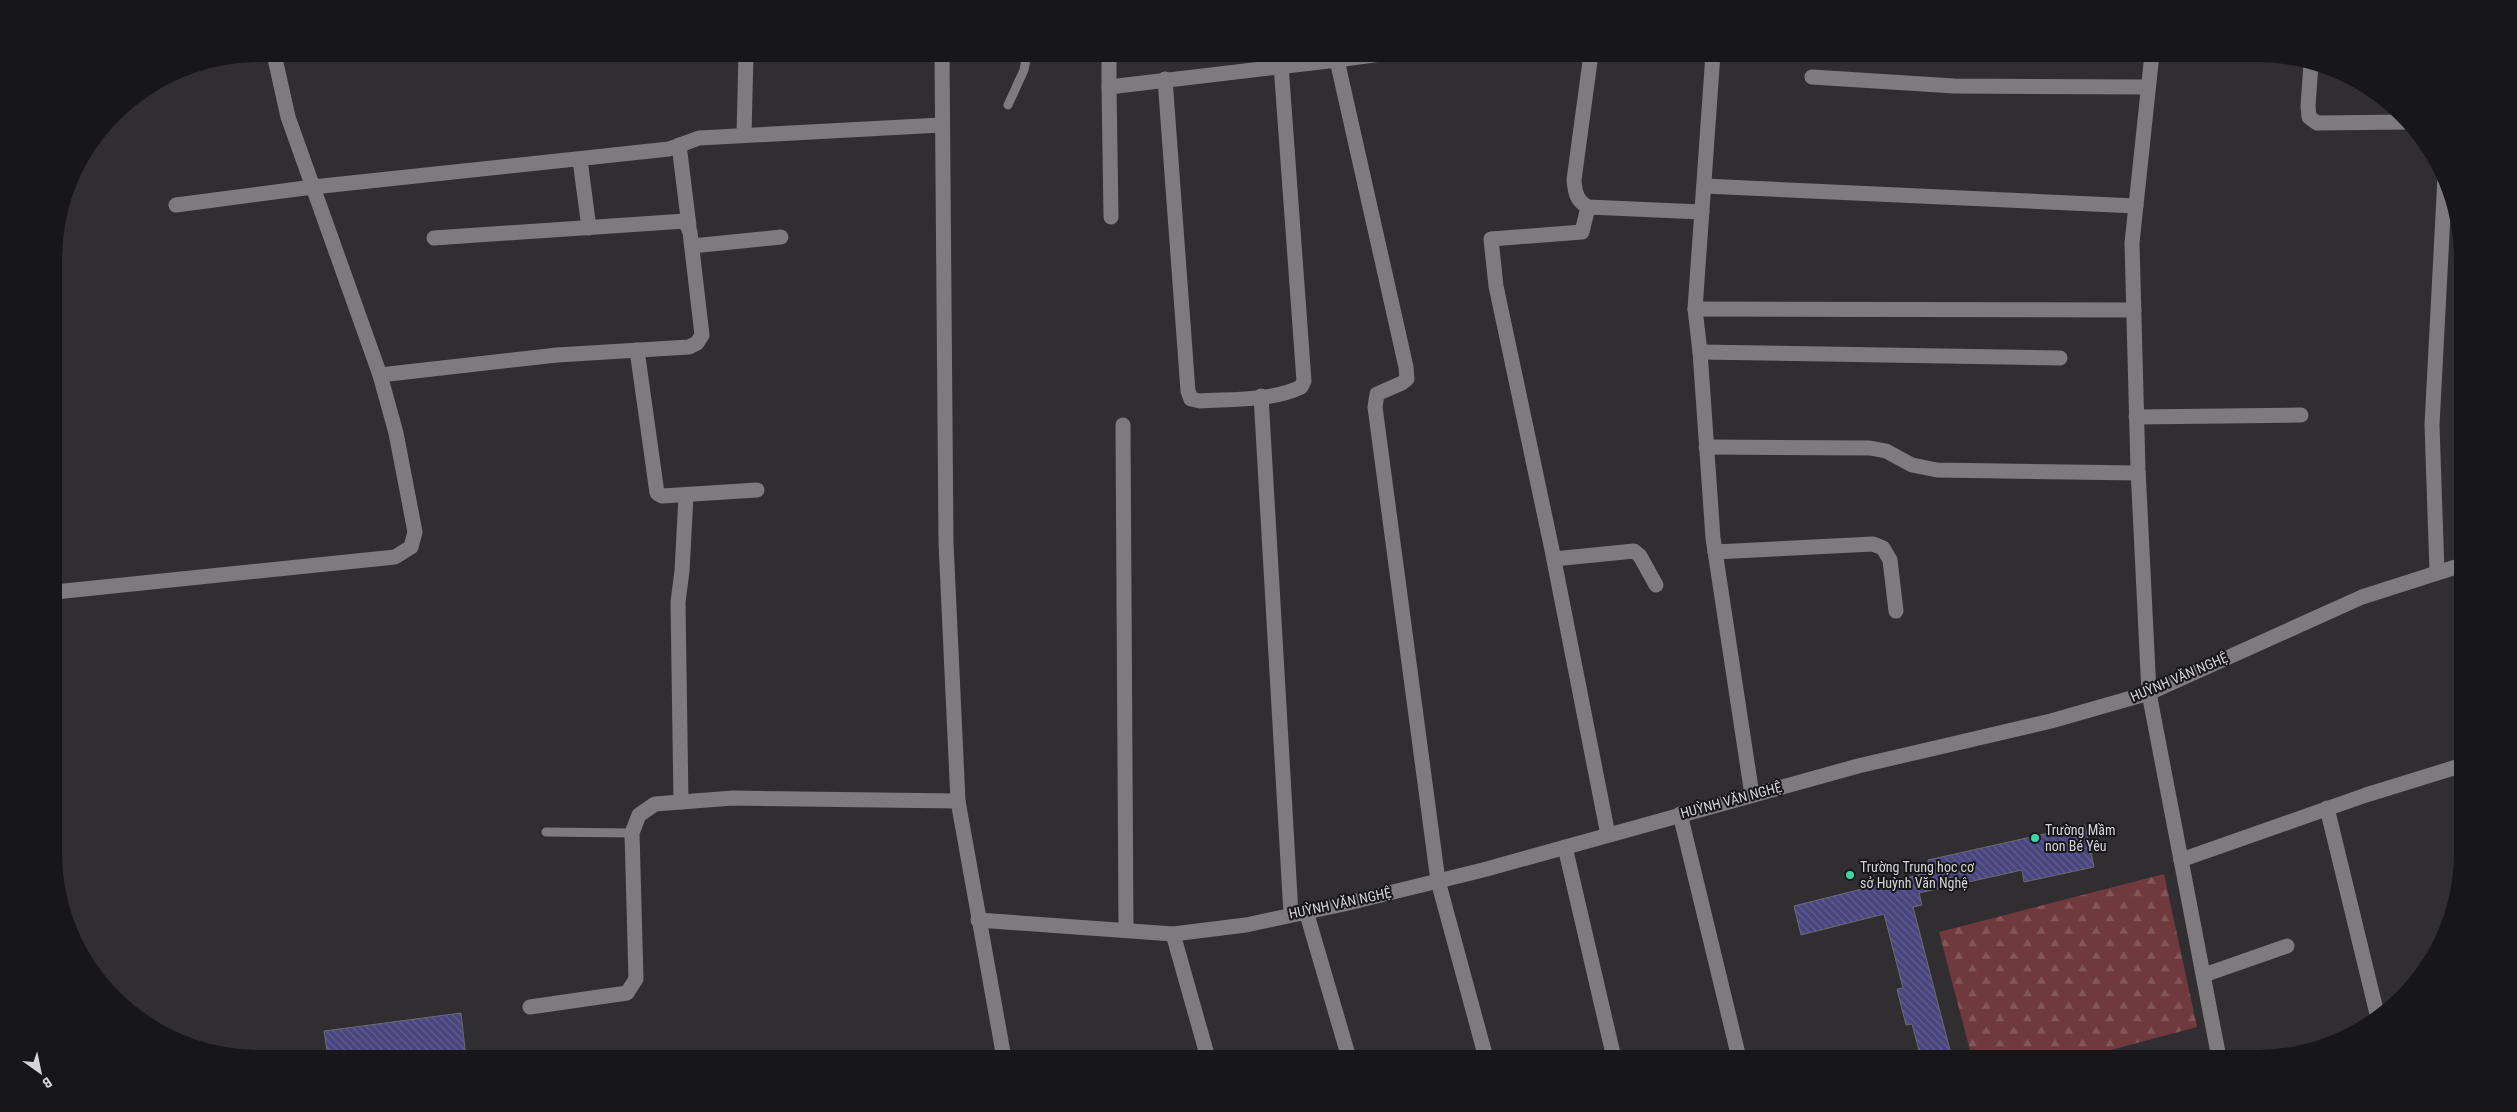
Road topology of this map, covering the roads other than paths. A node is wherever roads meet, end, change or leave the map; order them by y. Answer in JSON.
{"nodes":[{"id":1,"x":276,"y":62,"type":"edge"},
{"id":2,"x":746,"y":62,"type":"edge"},
{"id":3,"x":942,"y":62,"type":"edge"},
{"id":4,"x":1026,"y":62,"type":"edge"},
{"id":5,"x":1109,"y":62,"type":"edge"},
{"id":6,"x":1315,"y":62,"type":"edge"},
{"id":7,"x":1337,"y":62,"type":"edge"},
{"id":8,"x":1591,"y":62,"type":"edge"},
{"id":9,"x":1712,"y":62,"type":"edge"},
{"id":10,"x":2151,"y":62,"type":"edge"},
{"id":11,"x":1281,"y":65,"type":"junction"},
{"id":12,"x":2311,"y":70,"type":"edge"},
{"id":13,"x":1812,"y":77,"type":"dead end"},
{"id":14,"x":1165,"y":79,"type":"junction"},
{"id":15,"x":1109,"y":87,"type":"junction"},
{"id":16,"x":2148,"y":87,"type":"junction"},
{"id":17,"x":1008,"y":105,"type":"dead end"},
{"id":18,"x":2399,"y":122,"type":"edge"},
{"id":19,"x":942,"y":125,"type":"junction"},
{"id":20,"x":744,"y":135,"type":"junction"},
{"id":21,"x":679,"y":145,"type":"junction"},
{"id":22,"x":580,"y":160,"type":"junction"},
{"id":23,"x":313,"y":186,"type":"junction"},
{"id":24,"x":1704,"y":186,"type":"junction"},
{"id":25,"x":2445,"y":199,"type":"edge"},
{"id":26,"x":176,"y":205,"type":"dead end"},
{"id":27,"x":2136,"y":206,"type":"junction"},
{"id":28,"x":1588,"y":207,"type":"junction"},
{"id":29,"x":1702,"y":212,"type":"junction"},
{"id":30,"x":1111,"y":217,"type":"dead end"},
{"id":31,"x":689,"y":226,"type":"junction"},
{"id":32,"x":589,"y":228,"type":"junction"},
{"id":33,"x":781,"y":237,"type":"dead end"},
{"id":34,"x":434,"y":238,"type":"dead end"},
{"id":35,"x":692,"y":246,"type":"junction"},
{"id":36,"x":1695,"y":310,"type":"junction"},
{"id":37,"x":2134,"y":310,"type":"junction"},
{"id":38,"x":637,"y":350,"type":"junction"},
{"id":39,"x":1700,"y":352,"type":"junction"},
{"id":40,"x":2060,"y":358,"type":"dead end"},
{"id":41,"x":380,"y":375,"type":"junction"},
{"id":42,"x":1261,"y":396,"type":"junction"},
{"id":43,"x":2302,"y":415,"type":"dead end"},
{"id":44,"x":2136,"y":418,"type":"junction"},
{"id":45,"x":1123,"y":425,"type":"dead end"},
{"id":46,"x":1706,"y":447,"type":"junction"},
{"id":47,"x":2138,"y":473,"type":"junction"},
{"id":48,"x":757,"y":490,"type":"dead end"},
{"id":49,"x":686,"y":496,"type":"junction"},
{"id":50,"x":1715,"y":552,"type":"junction"},
{"id":51,"x":1554,"y":560,"type":"junction"},
{"id":52,"x":2454,"y":567,"type":"edge"},
{"id":53,"x":2437,"y":572,"type":"junction"},
{"id":54,"x":1656,"y":585,"type":"dead end"},
{"id":55,"x":62,"y":591,"type":"edge"},
{"id":56,"x":1896,"y":611,"type":"dead end"},
{"id":57,"x":2149,"y":693,"type":"junction"},
{"id":58,"x":2454,"y":768,"type":"edge"},
{"id":59,"x":1752,"y":795,"type":"junction"},
{"id":60,"x":958,"y":801,"type":"junction"},
{"id":61,"x":681,"y":802,"type":"junction"},
{"id":62,"x":2327,"y":808,"type":"junction"},
{"id":63,"x":1680,"y":814,"type":"junction"},
{"id":64,"x":546,"y":832,"type":"dead end"},
{"id":65,"x":632,"y":833,"type":"junction"},
{"id":66,"x":1608,"y":835,"type":"junction"},
{"id":67,"x":1565,"y":847,"type":"junction"},
{"id":68,"x":2181,"y":860,"type":"junction"},
{"id":69,"x":1438,"y":881,"type":"junction"},
{"id":70,"x":1299,"y":912,"type":"junction"},
{"id":71,"x":978,"y":920,"type":"junction"},
{"id":72,"x":1126,"y":930,"type":"junction"},
{"id":73,"x":1174,"y":934,"type":"junction"},
{"id":74,"x":2286,"y":946,"type":"dead end"},
{"id":75,"x":2204,"y":974,"type":"junction"},
{"id":76,"x":530,"y":1007,"type":"dead end"},
{"id":77,"x":2376,"y":1010,"type":"edge"},
{"id":78,"x":1002,"y":1050,"type":"edge"},
{"id":79,"x":1206,"y":1050,"type":"edge"},
{"id":80,"x":1346,"y":1050,"type":"edge"},
{"id":81,"x":1484,"y":1050,"type":"edge"},
{"id":82,"x":1612,"y":1050,"type":"edge"},
{"id":83,"x":1737,"y":1050,"type":"edge"},
{"id":84,"x":2218,"y":1050,"type":"edge"}],
"edges":[{"from":1,"to":23,"type":"street"},
{"from":2,"to":20,"type":"street"},
{"from":3,"to":19,"type":"street"},
{"from":4,"to":17,"type":"lane"},
{"from":5,"to":15,"type":"street"},
{"from":6,"to":11,"type":"street"},
{"from":7,"to":69,"type":"street"},
{"from":8,"to":28,"type":"street"},
{"from":9,"to":24,"type":"street"},
{"from":10,"to":16,"type":"street"},
{"from":11,"to":14,"type":"street"},
{"from":11,"to":42,"type":"street"},
{"from":12,"to":18,"type":"street"},
{"from":13,"to":16,"type":"street"},
{"from":14,"to":15,"type":"street"},
{"from":14,"to":42,"type":"street"},
{"from":15,"to":30,"type":"street"},
{"from":16,"to":27,"type":"street"},
{"from":19,"to":20,"type":"street"},
{"from":19,"to":60,"type":"street"},
{"from":20,"to":21,"type":"street"},
{"from":21,"to":22,"type":"street"},
{"from":21,"to":31,"type":"street"},
{"from":22,"to":23,"type":"street"},
{"from":22,"to":32,"type":"street"},
{"from":23,"to":26,"type":"street"},
{"from":23,"to":41,"type":"street"},
{"from":24,"to":27,"type":"street"},
{"from":24,"to":29,"type":"street"},
{"from":25,"to":53,"type":"street"},
{"from":27,"to":37,"type":"street"},
{"from":28,"to":29,"type":"street"},
{"from":28,"to":51,"type":"street"},
{"from":29,"to":36,"type":"street"},
{"from":31,"to":32,"type":"street"},
{"from":31,"to":35,"type":"street"},
{"from":32,"to":34,"type":"street"},
{"from":33,"to":35,"type":"street"},
{"from":35,"to":38,"type":"street"},
{"from":36,"to":37,"type":"street"},
{"from":36,"to":39,"type":"street"},
{"from":37,"to":44,"type":"street"},
{"from":38,"to":41,"type":"street"},
{"from":38,"to":49,"type":"street"},
{"from":39,"to":40,"type":"street"},
{"from":39,"to":46,"type":"street"},
{"from":41,"to":55,"type":"street"},
{"from":42,"to":70,"type":"street"},
{"from":43,"to":44,"type":"street"},
{"from":44,"to":47,"type":"street"},
{"from":45,"to":72,"type":"street"},
{"from":46,"to":47,"type":"street"},
{"from":46,"to":50,"type":"street"},
{"from":47,"to":57,"type":"street"},
{"from":48,"to":49,"type":"street"},
{"from":49,"to":61,"type":"street"},
{"from":50,"to":56,"type":"street"},
{"from":50,"to":59,"type":"street"},
{"from":51,"to":54,"type":"street"},
{"from":51,"to":66,"type":"street"},
{"from":52,"to":53,"type":"street","name":"HUỲNH VĂN NGHỆ"},
{"from":53,"to":57,"type":"street","name":"HUỲNH VĂN NGHỆ"},
{"from":57,"to":59,"type":"street","name":"HUỲNH VĂN NGHỆ"},
{"from":57,"to":68,"type":"street"},
{"from":58,"to":62,"type":"street"},
{"from":59,"to":63,"type":"street","name":"HUỲNH VĂN NGHỆ"},
{"from":60,"to":61,"type":"street"},
{"from":60,"to":71,"type":"street"},
{"from":61,"to":65,"type":"street"},
{"from":62,"to":68,"type":"street"},
{"from":62,"to":77,"type":"street"},
{"from":63,"to":66,"type":"street","name":"HUỲNH VĂN NGHỆ"},
{"from":63,"to":83,"type":"street"},
{"from":64,"to":65,"type":"lane"},
{"from":65,"to":76,"type":"street"},
{"from":66,"to":67,"type":"street","name":"HUỲNH VĂN NGHỆ"},
{"from":67,"to":69,"type":"street","name":"HUỲNH VĂN NGHỆ"},
{"from":67,"to":82,"type":"street"},
{"from":68,"to":75,"type":"street"},
{"from":69,"to":70,"type":"street","name":"HUỲNH VĂN NGHỆ"},
{"from":69,"to":81,"type":"street"},
{"from":70,"to":73,"type":"street","name":"HUỲNH VĂN NGHỆ"},
{"from":70,"to":80,"type":"street"},
{"from":71,"to":72,"type":"street","name":"HUỲNH VĂN NGHỆ"},
{"from":71,"to":78,"type":"street"},
{"from":72,"to":73,"type":"street","name":"HUỲNH VĂN NGHỆ"},
{"from":73,"to":79,"type":"street"},
{"from":74,"to":75,"type":"street"},
{"from":75,"to":84,"type":"street"}]}
